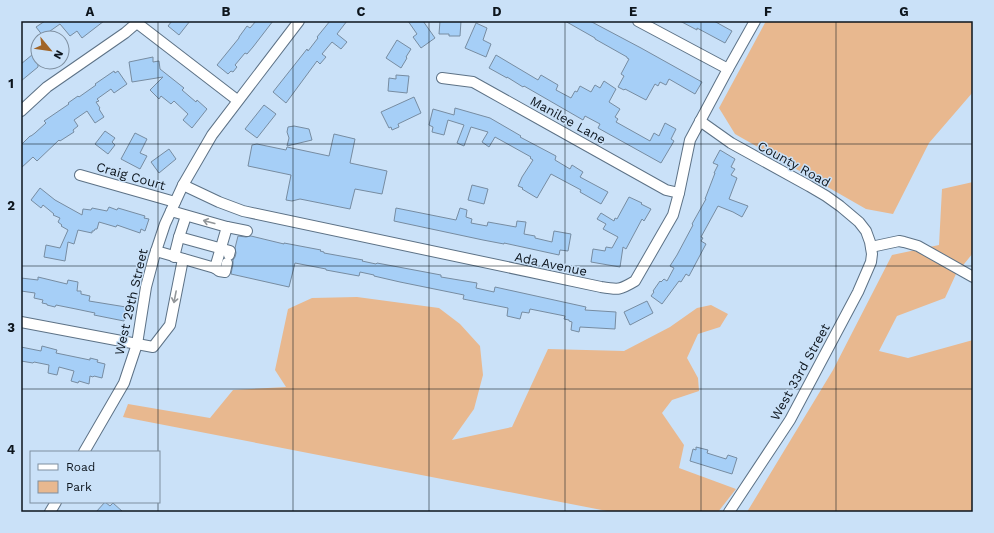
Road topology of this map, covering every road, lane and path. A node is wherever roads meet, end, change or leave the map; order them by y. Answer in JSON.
{"nodes":[{"id":1,"x":299,"y":21,"type":"edge"},
{"id":2,"x":638,"y":21,"type":"edge"},
{"id":3,"x":755,"y":21,"type":"edge"},
{"id":4,"x":138,"y":22,"type":"edge"},
{"id":5,"x":728,"y":69,"type":"junction"},
{"id":6,"x":442,"y":78,"type":"dead end"},
{"id":7,"x":238,"y":100,"type":"junction"},
{"id":8,"x":21,"y":110,"type":"edge"},
{"id":9,"x":700,"y":121,"type":"junction"},
{"id":10,"x":80,"y":175,"type":"dead end"},
{"id":11,"x":183,"y":185,"type":"junction"},
{"id":12,"x":679,"y":193,"type":"junction"},
{"id":13,"x":173,"y":207,"type":"junction"},
{"id":14,"x":186,"y":216,"type":"junction"},
{"id":15,"x":227,"y":227,"type":"junction"},
{"id":16,"x":247,"y":231,"type":"dead end"},
{"id":17,"x":868,"y":236,"type":"joint"},
{"id":18,"x":179,"y":237,"type":"junction"},
{"id":19,"x":871,"y":247,"type":"junction"},
{"id":20,"x":220,"y":249,"type":"junction"},
{"id":21,"x":156,"y":251,"type":"junction"},
{"id":22,"x":179,"y":258,"type":"junction"},
{"id":23,"x":215,"y":268,"type":"junction"},
{"id":24,"x":973,"y":277,"type":"edge"},
{"id":25,"x":21,"y":322,"type":"edge"},
{"id":26,"x":137,"y":344,"type":"junction"},
{"id":27,"x":85,"y":451,"type":"edge"},
{"id":28,"x":55,"y":503,"type":"edge"},
{"id":29,"x":50,"y":512,"type":"edge"},
{"id":30,"x":729,"y":512,"type":"edge"}],
"edges":[{"from":1,"to":7,"type":"street","name":"West 29th Street"},
{"from":2,"to":5,"type":"street"},
{"from":3,"to":5,"type":"street","name":"Ada Avenue"},
{"from":4,"to":7,"type":"street"},
{"from":4,"to":8,"type":"street"},
{"from":5,"to":9,"type":"street","name":"Ada Avenue"},
{"from":6,"to":12,"type":"street","name":"Manilee Lane"},
{"from":7,"to":11,"type":"street","name":"West 29th Street"},
{"from":9,"to":12,"type":"street","name":"Ada Avenue"},
{"from":9,"to":17,"type":"street","name":"County Road"},
{"from":10,"to":13,"type":"street","name":"Craig Court"},
{"from":11,"to":12,"type":"street","name":"Ada Avenue"},
{"from":11,"to":13,"type":"street","name":"West 29th Street"},
{"from":13,"to":14,"type":"street","name":"Craig Court"},
{"from":13,"to":21,"type":"street","name":"West 29th Street"},
{"from":15,"to":14,"type":"street","name":"Craig Court","one_way":true},
{"from":14,"to":18,"type":"street"},
{"from":15,"to":16,"type":"street","name":"Craig Court"},
{"from":15,"to":20,"type":"street"},
{"from":17,"to":19,"type":"street","name":"West 33rd Street"},
{"from":18,"to":20,"type":"street"},
{"from":18,"to":22,"type":"street"},
{"from":19,"to":24,"type":"street"},
{"from":19,"to":30,"type":"street","name":"West 33rd Street"},
{"from":20,"to":23,"type":"street"},
{"from":20,"to":23,"type":"street"},
{"from":21,"to":22,"type":"street"},
{"from":21,"to":26,"type":"street","name":"West 29th Street"},
{"from":22,"to":23,"type":"street"},
{"from":22,"to":26,"type":"street","one_way":true},
{"from":25,"to":26,"type":"street"},
{"from":26,"to":27,"type":"street","name":"West 29th Street"},
{"from":28,"to":29,"type":"street"}]}
